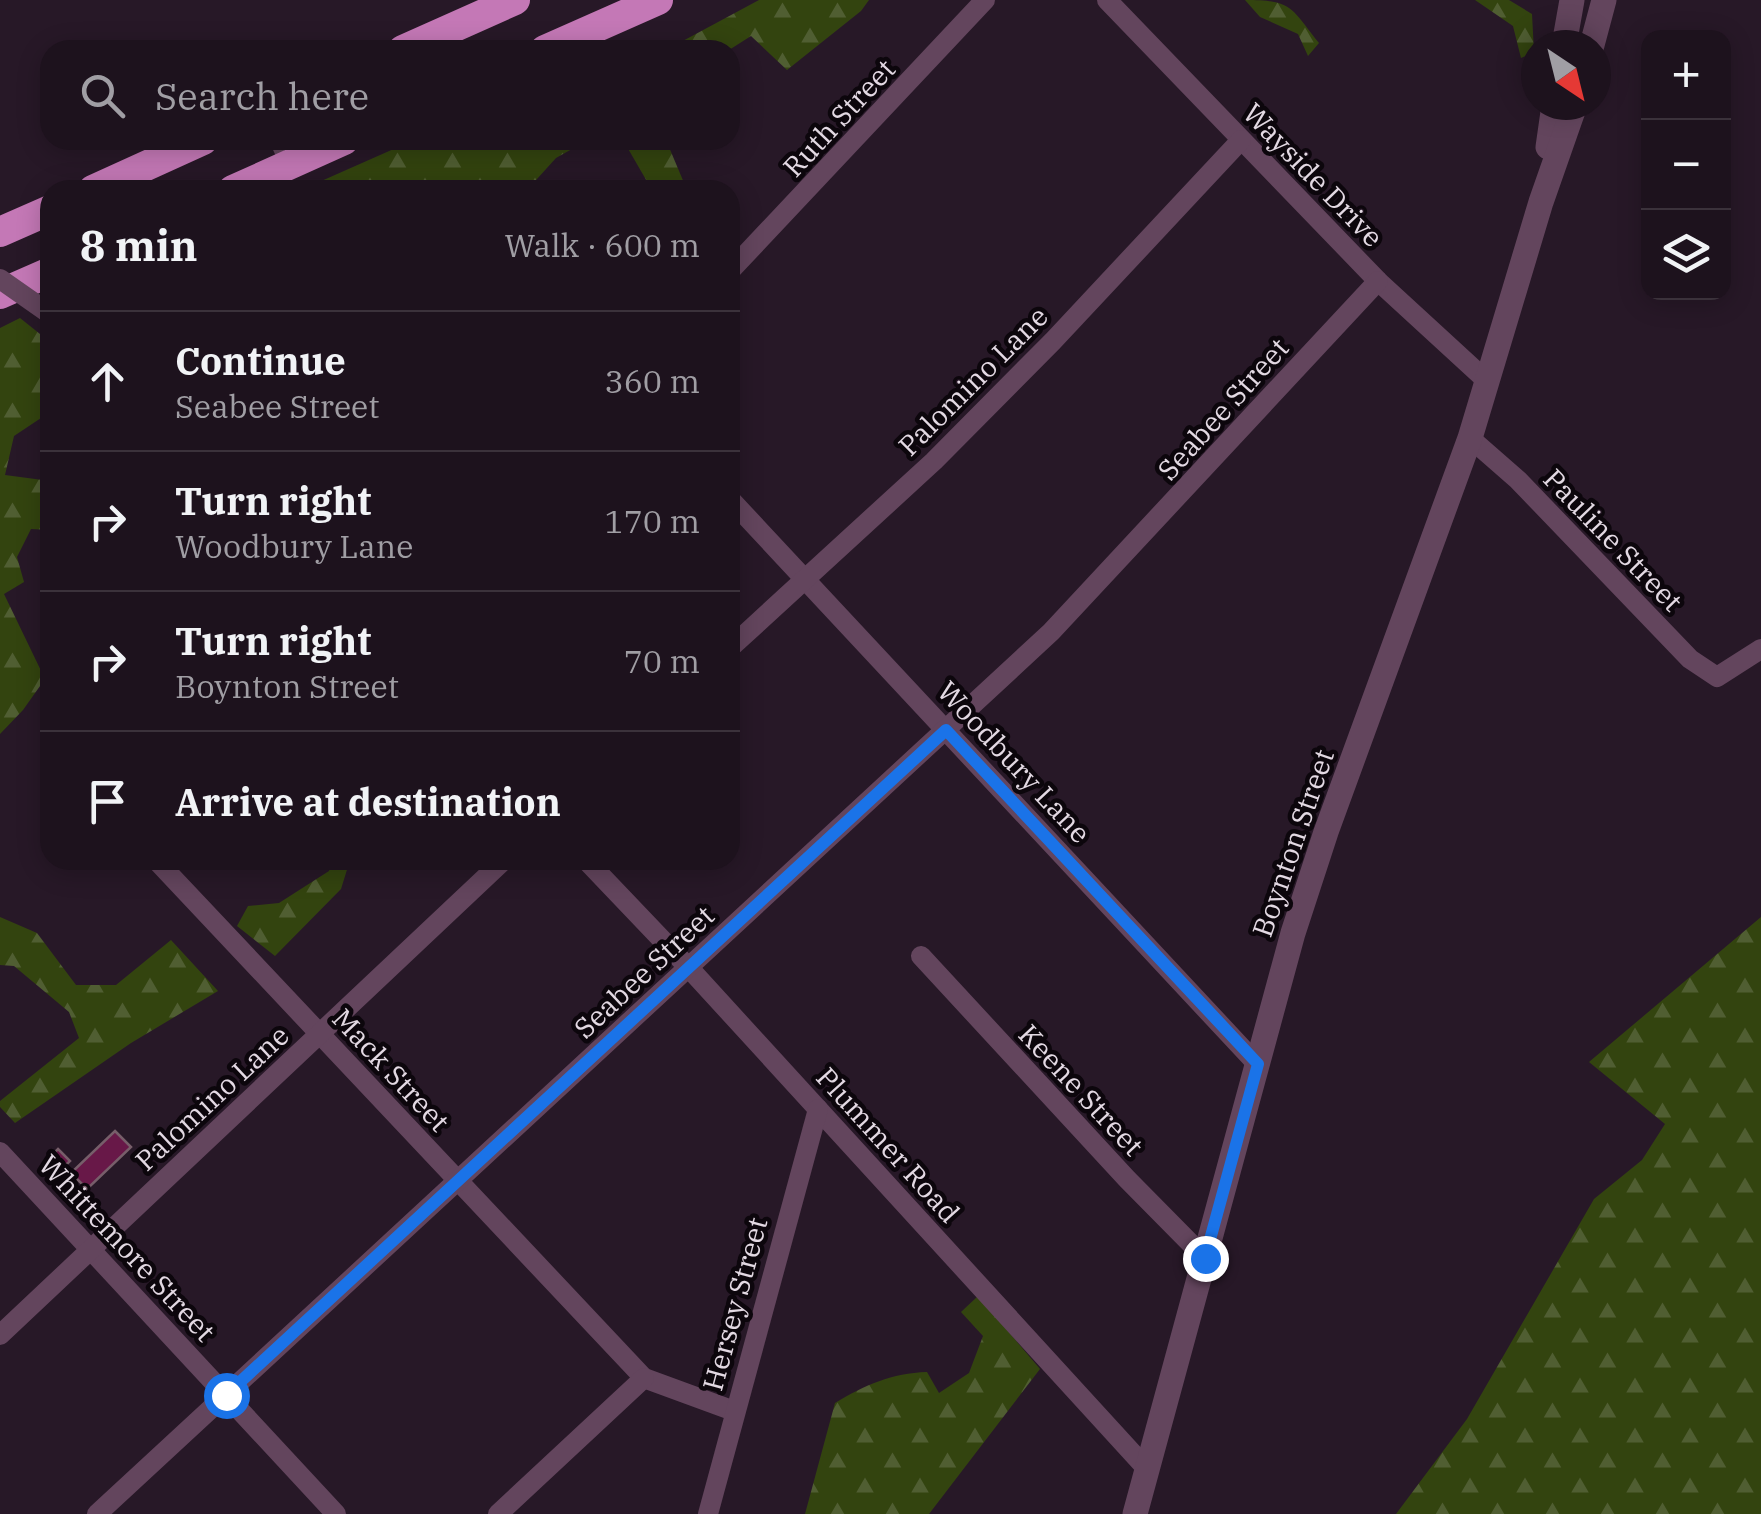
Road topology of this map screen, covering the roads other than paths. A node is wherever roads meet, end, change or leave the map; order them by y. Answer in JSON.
{"nodes":[{"id":1,"x":515,"y":0,"type":"edge"},
{"id":2,"x":658,"y":0,"type":"edge"},
{"id":3,"x":985,"y":0,"type":"edge"},
{"id":4,"x":1107,"y":0,"type":"edge"},
{"id":5,"x":1572,"y":0,"type":"edge"},
{"id":6,"x":1604,"y":0,"type":"edge"},
{"id":7,"x":1567,"y":30,"type":"edge"},
{"id":8,"x":1596,"y":30,"type":"edge"},
{"id":9,"x":425,"y":40,"type":"edge"},
{"id":10,"x":568,"y":40,"type":"edge"},
{"id":11,"x":1552,"y":120,"type":"edge"},
{"id":12,"x":1569,"y":120,"type":"edge"},
{"id":13,"x":1241,"y":140,"type":"junction"},
{"id":14,"x":181,"y":150,"type":"edge"},
{"id":15,"x":280,"y":153,"type":"edge"},
{"id":16,"x":115,"y":180,"type":"edge"},
{"id":17,"x":245,"y":180,"type":"edge"},
{"id":18,"x":1541,"y":202,"type":"junction"},
{"id":19,"x":40,"y":214,"type":"edge"},
{"id":20,"x":0,"y":232,"type":"edge"},
{"id":21,"x":740,"y":260,"type":"edge"},
{"id":22,"x":40,"y":276,"type":"edge"},
{"id":23,"x":0,"y":280,"type":"edge"},
{"id":24,"x":1378,"y":281,"type":"junction"},
{"id":25,"x":0,"y":294,"type":"edge"},
{"id":26,"x":40,"y":307,"type":"edge"},
{"id":27,"x":1488,"y":382,"type":"junction"},
{"id":28,"x":1470,"y":438,"type":"junction"},
{"id":29,"x":740,"y":510,"type":"edge"},
{"id":30,"x":804,"y":578,"type":"junction"},
{"id":31,"x":740,"y":639,"type":"edge"},
{"id":32,"x":1761,"y":649,"type":"edge"},
{"id":33,"x":946,"y":730,"type":"junction"},
{"id":34,"x":165,"y":870,"type":"edge"},
{"id":35,"x":493,"y":870,"type":"edge"},
{"id":36,"x":596,"y":870,"type":"edge"},
{"id":37,"x":920,"y":956,"type":"dead end"},
{"id":38,"x":689,"y":968,"type":"junction"},
{"id":39,"x":319,"y":1034,"type":"junction"},
{"id":40,"x":1258,"y":1064,"type":"junction"},
{"id":41,"x":818,"y":1109,"type":"junction"},
{"id":42,"x":0,"y":1152,"type":"edge"},
{"id":43,"x":458,"y":1181,"type":"junction"},
{"id":44,"x":92,"y":1248,"type":"junction"},
{"id":45,"x":1205,"y":1258,"type":"junction"},
{"id":46,"x":0,"y":1334,"type":"edge"},
{"id":47,"x":644,"y":1378,"type":"junction"},
{"id":48,"x":226,"y":1395,"type":"junction"},
{"id":49,"x":734,"y":1411,"type":"junction"},
{"id":50,"x":1147,"y":1469,"type":"junction"},
{"id":51,"x":97,"y":1514,"type":"edge"},
{"id":52,"x":336,"y":1514,"type":"edge"},
{"id":53,"x":498,"y":1514,"type":"edge"},
{"id":54,"x":708,"y":1514,"type":"edge"},
{"id":55,"x":1135,"y":1514,"type":"edge"}],
"edges":[{"from":1,"to":9,"type":"highway"},
{"from":2,"to":10,"type":"highway"},
{"from":3,"to":21,"type":"street","name":"Ruth Street"},
{"from":4,"to":13,"type":"street","name":"Wayside Drive"},
{"from":5,"to":7,"type":"street"},
{"from":6,"to":8,"type":"street"},
{"from":11,"to":18,"type":"street","name":"Boynton Street"},
{"from":12,"to":18,"type":"street","name":"Boynton Street"},
{"from":13,"to":24,"type":"street","name":"Wayside Drive"},
{"from":13,"to":30,"type":"street","name":"Palomino Lane"},
{"from":14,"to":16,"type":"highway"},
{"from":15,"to":17,"type":"highway"},
{"from":18,"to":27,"type":"street","name":"Boynton Street"},
{"from":19,"to":20,"type":"highway"},
{"from":22,"to":25,"type":"highway"},
{"from":23,"to":26,"type":"street","bridge":true},
{"from":24,"to":27,"type":"street","name":"Wayside Drive"},
{"from":24,"to":33,"type":"street","name":"Seabee Street"},
{"from":27,"to":28,"type":"street","name":"Boynton Street"},
{"from":28,"to":32,"type":"street","name":"Pauline Street"},
{"from":28,"to":40,"type":"street","name":"Boynton Street"},
{"from":29,"to":30,"type":"street","name":"Woodbury Lane"},
{"from":30,"to":31,"type":"street","name":"Palomino Lane"},
{"from":30,"to":33,"type":"street","name":"Woodbury Lane"},
{"from":33,"to":38,"type":"street","name":"Seabee Street"},
{"from":33,"to":40,"type":"street","name":"Woodbury Lane"},
{"from":34,"to":39,"type":"street","name":"Mack Street"},
{"from":35,"to":39,"type":"street","name":"Palomino Lane"},
{"from":36,"to":38,"type":"street","name":"Plummer Road"},
{"from":37,"to":45,"type":"street","name":"Keene Street"},
{"from":38,"to":41,"type":"street","name":"Plummer Road"},
{"from":38,"to":43,"type":"street","name":"Seabee Street"},
{"from":39,"to":43,"type":"street","name":"Mack Street"},
{"from":39,"to":44,"type":"street","name":"Palomino Lane"},
{"from":40,"to":45,"type":"street","name":"Boynton Street"},
{"from":41,"to":49,"type":"street","name":"Hersey Street"},
{"from":41,"to":50,"type":"street","name":"Plummer Road"},
{"from":42,"to":44,"type":"street","name":"Whittemore Street"},
{"from":43,"to":47,"type":"street","name":"Mack Street"},
{"from":43,"to":48,"type":"street","name":"Seabee Street"},
{"from":44,"to":46,"type":"street","name":"Palomino Lane"},
{"from":44,"to":48,"type":"street","name":"Whittemore Street"},
{"from":45,"to":50,"type":"street","name":"Boynton Street"},
{"from":47,"to":49,"type":"street","name":"Mack Street"},
{"from":47,"to":53,"type":"street"},
{"from":48,"to":51,"type":"street","name":"Seabee Street"},
{"from":48,"to":52,"type":"street","name":"Whittemore Street"},
{"from":49,"to":54,"type":"street","name":"Hersey Street"},
{"from":50,"to":55,"type":"street","name":"Boynton Street"}]}
